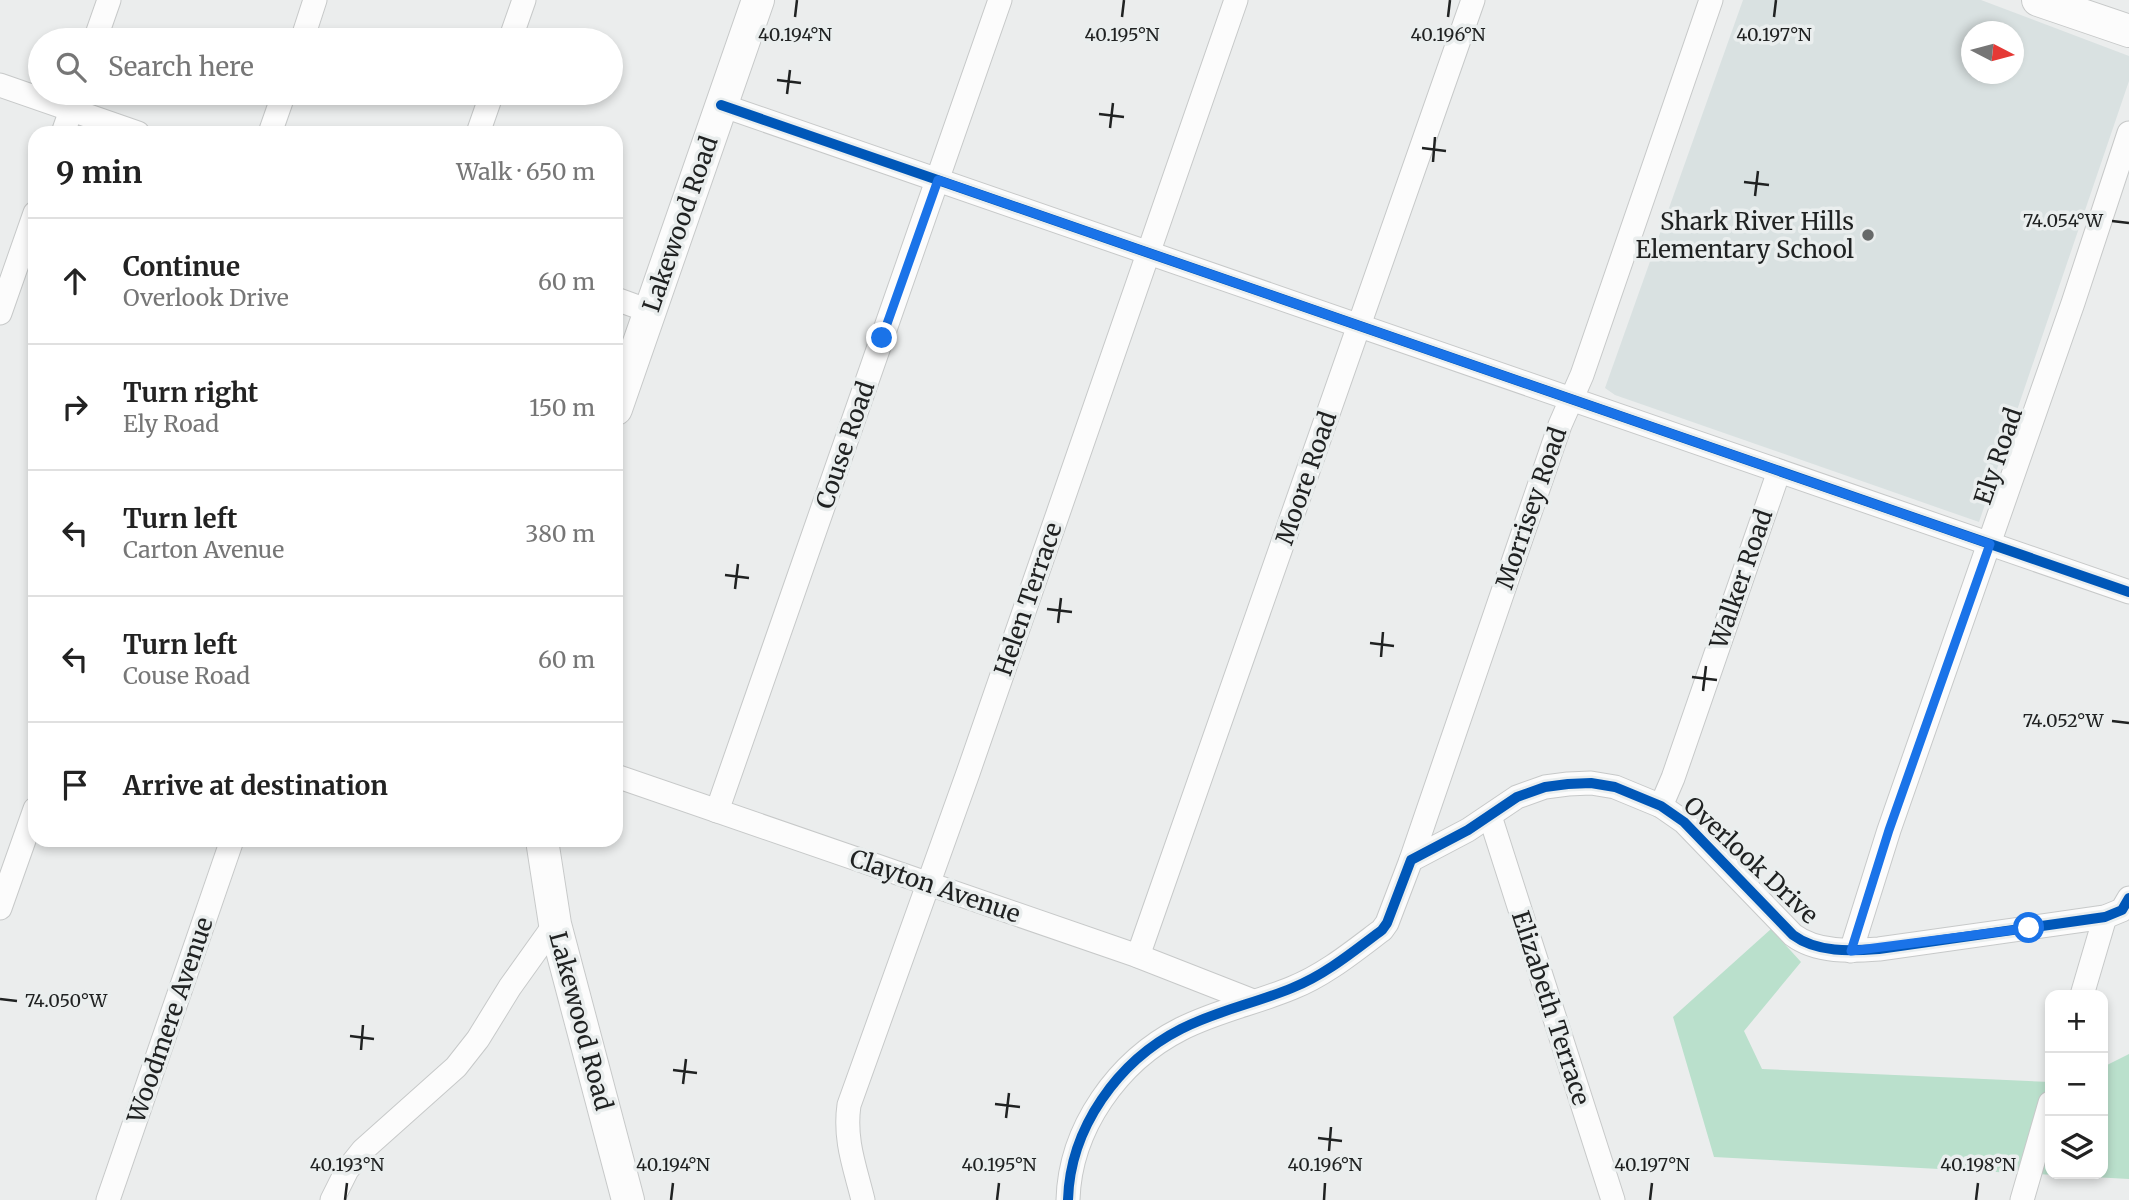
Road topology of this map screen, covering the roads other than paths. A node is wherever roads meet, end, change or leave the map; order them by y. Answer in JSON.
{"nodes":[{"id":1,"x":109,"y":0,"type":"edge"},
{"id":2,"x":315,"y":0,"type":"edge"},
{"id":3,"x":524,"y":0,"type":"edge"},
{"id":4,"x":758,"y":0,"type":"edge"},
{"id":5,"x":1000,"y":0,"type":"edge"},
{"id":6,"x":1236,"y":0,"type":"edge"},
{"id":7,"x":1474,"y":0,"type":"edge"},
{"id":8,"x":1712,"y":0,"type":"edge"},
{"id":9,"x":2038,"y":0,"type":"edge"},
{"id":10,"x":99,"y":28,"type":"edge"},
{"id":11,"x":306,"y":28,"type":"edge"},
{"id":12,"x":514,"y":28,"type":"edge"},
{"id":13,"x":2129,"y":31,"type":"edge"},
{"id":14,"x":0,"y":85,"type":"edge"},
{"id":15,"x":28,"y":91,"type":"edge"},
{"id":16,"x":73,"y":105,"type":"edge"},
{"id":17,"x":82,"y":105,"type":"edge"},
{"id":18,"x":280,"y":105,"type":"edge"},
{"id":19,"x":488,"y":105,"type":"edge"},
{"id":20,"x":721,"y":105,"type":"junction"},
{"id":21,"x":65,"y":126,"type":"edge"},
{"id":22,"x":124,"y":126,"type":"edge"},
{"id":23,"x":272,"y":126,"type":"edge"},
{"id":24,"x":480,"y":126,"type":"edge"},
{"id":25,"x":2129,"y":133,"type":"edge"},
{"id":26,"x":938,"y":180,"type":"junction"},
{"id":27,"x":28,"y":233,"type":"edge"},
{"id":28,"x":1149,"y":253,"type":"junction"},
{"id":29,"x":623,"y":302,"type":"edge"},
{"id":30,"x":649,"y":311,"type":"junction"},
{"id":31,"x":0,"y":313,"type":"edge"},
{"id":32,"x":1359,"y":326,"type":"junction"},
{"id":33,"x":623,"y":388,"type":"edge"},
{"id":34,"x":1571,"y":399,"type":"junction"},
{"id":35,"x":1779,"y":471,"type":"junction"},
{"id":36,"x":1990,"y":544,"type":"junction"},
{"id":37,"x":2129,"y":593,"type":"edge"},
{"id":38,"x":623,"y":778,"type":"edge"},
{"id":39,"x":1661,"y":806,"type":"junction"},
{"id":40,"x":717,"y":811,"type":"junction"},
{"id":41,"x":1490,"y":816,"type":"junction"},
{"id":42,"x":28,"y":829,"type":"edge"},
{"id":43,"x":230,"y":847,"type":"edge"},
{"id":44,"x":543,"y":847,"type":"edge"},
{"id":45,"x":1411,"y":860,"type":"junction"},
{"id":46,"x":928,"y":884,"type":"junction"},
{"id":47,"x":2129,"y":898,"type":"edge"},
{"id":48,"x":0,"y":908,"type":"edge"},
{"id":49,"x":2105,"y":917,"type":"junction"},
{"id":50,"x":555,"y":924,"type":"junction"},
{"id":51,"x":1851,"y":951,"type":"junction"},
{"id":52,"x":1138,"y":956,"type":"junction"},
{"id":53,"x":2083,"y":990,"type":"edge"},
{"id":54,"x":1252,"y":1001,"type":"junction"},
{"id":55,"x":2046,"y":1116,"type":"edge"},
{"id":56,"x":108,"y":1200,"type":"edge"},
{"id":57,"x":332,"y":1200,"type":"edge"},
{"id":58,"x":628,"y":1200,"type":"edge"},
{"id":59,"x":863,"y":1200,"type":"edge"},
{"id":60,"x":1068,"y":1200,"type":"edge"},
{"id":61,"x":1613,"y":1200,"type":"edge"},
{"id":62,"x":2022,"y":1200,"type":"edge"}],
"edges":[{"from":1,"to":10,"type":"street"},
{"from":2,"to":11,"type":"street"},
{"from":3,"to":12,"type":"street"},
{"from":4,"to":20,"type":"street","name":"Lakewood Road"},
{"from":5,"to":26,"type":"street","name":"Couse Road"},
{"from":6,"to":28,"type":"street","name":"Helen Terrace"},
{"from":7,"to":32,"type":"street","name":"Moore Road"},
{"from":8,"to":34,"type":"street","name":"Morrisey Road"},
{"from":9,"to":13,"type":"street"},
{"from":14,"to":15,"type":"street"},
{"from":16,"to":21,"type":"street"},
{"from":17,"to":22,"type":"street"},
{"from":18,"to":23,"type":"street"},
{"from":19,"to":24,"type":"street"},
{"from":20,"to":26,"type":"street"},
{"from":20,"to":30,"type":"street","name":"Lakewood Road"},
{"from":25,"to":36,"type":"street","name":"Ely Road"},
{"from":26,"to":28,"type":"street"},
{"from":26,"to":40,"type":"street","name":"Couse Road"},
{"from":27,"to":31,"type":"street"},
{"from":28,"to":32,"type":"street"},
{"from":28,"to":46,"type":"street","name":"Helen Terrace"},
{"from":29,"to":30,"type":"street"},
{"from":30,"to":33,"type":"street","name":"Lakewood Road"},
{"from":32,"to":34,"type":"street"},
{"from":32,"to":52,"type":"street","name":"Moore Road"},
{"from":34,"to":35,"type":"street"},
{"from":34,"to":45,"type":"street","name":"Morrisey Road"},
{"from":35,"to":36,"type":"street"},
{"from":35,"to":39,"type":"street","name":"Walker Road"},
{"from":36,"to":37,"type":"street"},
{"from":36,"to":51,"type":"street","name":"Ely Road"},
{"from":38,"to":40,"type":"street","name":"Clayton Avenue"},
{"from":39,"to":41,"type":"street","name":"Overlook Drive"},
{"from":39,"to":51,"type":"street","name":"Overlook Drive"},
{"from":40,"to":46,"type":"street","name":"Clayton Avenue"},
{"from":41,"to":45,"type":"street","name":"Overlook Drive"},
{"from":41,"to":61,"type":"street","name":"Elizabeth Terrace"},
{"from":42,"to":48,"type":"street"},
{"from":43,"to":56,"type":"street","name":"Woodmere Avenue"},
{"from":44,"to":50,"type":"street","name":"Lakewood Road"},
{"from":45,"to":54,"type":"street"},
{"from":46,"to":52,"type":"street","name":"Clayton Avenue"},
{"from":46,"to":59,"type":"street","name":"Helen Terrace"},
{"from":47,"to":49,"type":"street"},
{"from":49,"to":51,"type":"street","name":"Overlook Drive"},
{"from":49,"to":53,"type":"street"},
{"from":50,"to":57,"type":"street"},
{"from":50,"to":58,"type":"street","name":"Lakewood Road"},
{"from":52,"to":54,"type":"street","name":"Clayton Avenue"},
{"from":54,"to":60,"type":"street"},
{"from":55,"to":62,"type":"street"}]}
